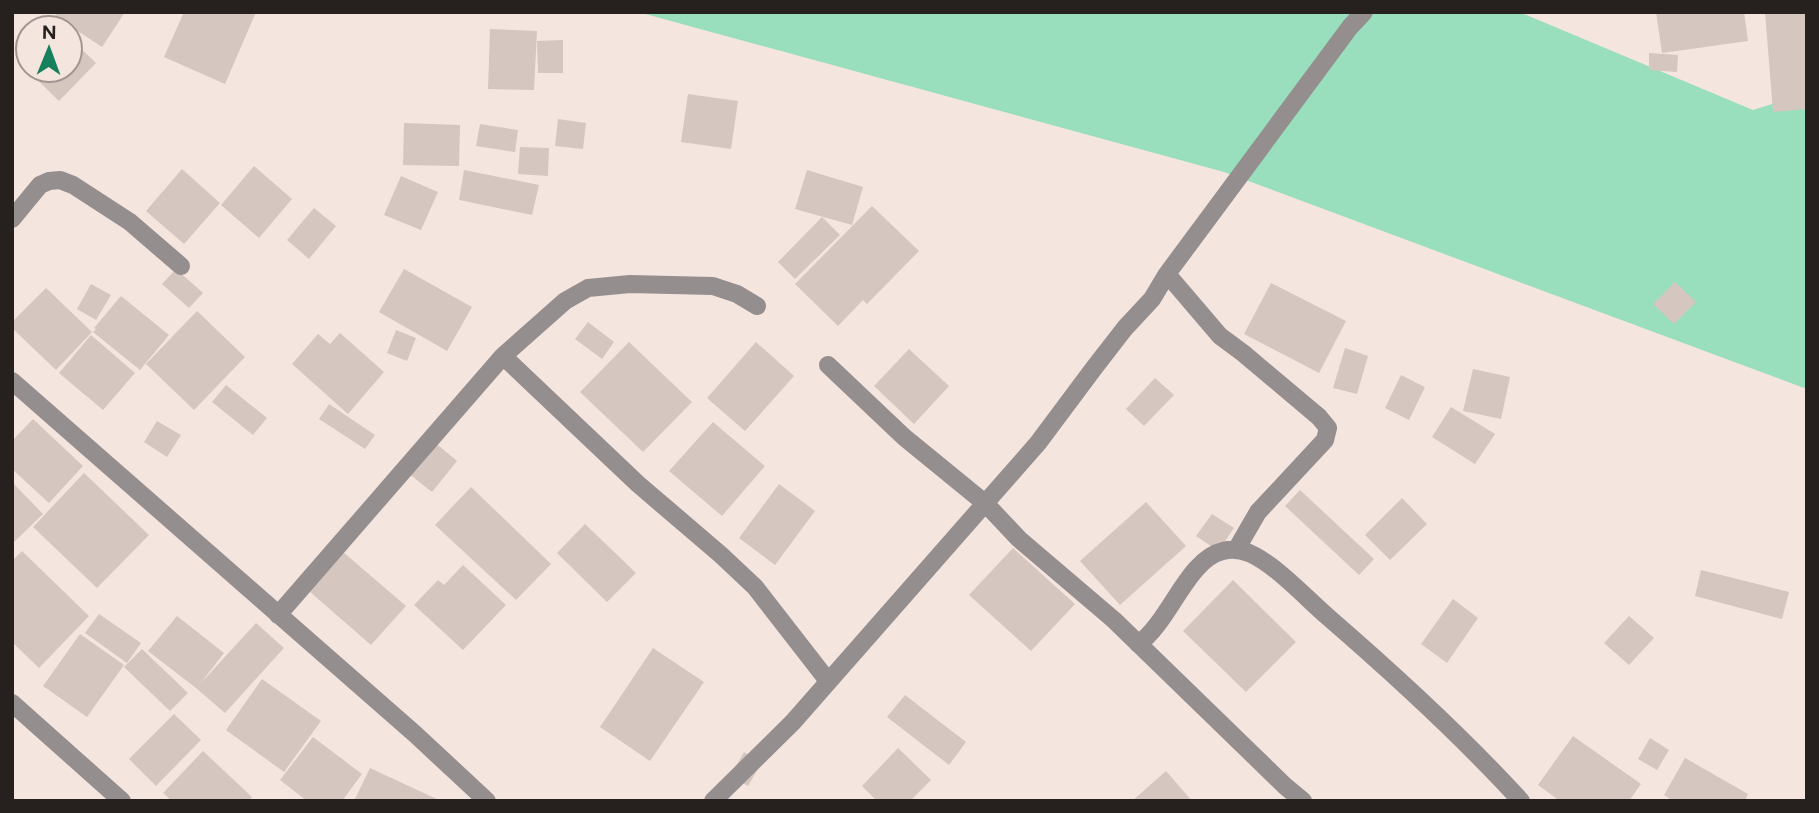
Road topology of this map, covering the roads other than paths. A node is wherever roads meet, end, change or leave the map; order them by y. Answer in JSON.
{"nodes":[{"id":1,"x":1364,"y":12,"type":"edge"},
{"id":2,"x":12,"y":219,"type":"edge"},
{"id":3,"x":181,"y":266,"type":"dead end"},
{"id":4,"x":1167,"y":274,"type":"junction"},
{"id":5,"x":757,"y":306,"type":"dead end"},
{"id":6,"x":503,"y":356,"type":"junction"},
{"id":7,"x":828,"y":365,"type":"dead end"},
{"id":8,"x":12,"y":381,"type":"edge"},
{"id":9,"x":986,"y":504,"type":"junction"},
{"id":10,"x":1236,"y":550,"type":"junction"},
{"id":11,"x":278,"y":615,"type":"junction"},
{"id":12,"x":1139,"y":643,"type":"junction"},
{"id":13,"x":828,"y":681,"type":"junction"},
{"id":14,"x":12,"y":703,"type":"edge"},
{"id":15,"x":122,"y":801,"type":"edge"},
{"id":16,"x":487,"y":801,"type":"edge"},
{"id":17,"x":713,"y":801,"type":"edge"},
{"id":18,"x":1303,"y":801,"type":"edge"},
{"id":19,"x":1521,"y":801,"type":"edge"}],
"edges":[{"from":1,"to":4,"type":"street"},
{"from":2,"to":3,"type":"street"},
{"from":4,"to":9,"type":"street"},
{"from":4,"to":10,"type":"street"},
{"from":5,"to":6,"type":"street"},
{"from":6,"to":11,"type":"street"},
{"from":6,"to":13,"type":"street"},
{"from":7,"to":9,"type":"street"},
{"from":8,"to":11,"type":"street"},
{"from":9,"to":12,"type":"street"},
{"from":9,"to":13,"type":"street"},
{"from":10,"to":12,"type":"street"},
{"from":10,"to":19,"type":"street"},
{"from":11,"to":16,"type":"street"},
{"from":12,"to":18,"type":"street"},
{"from":13,"to":17,"type":"street"},
{"from":14,"to":15,"type":"street"}]}
